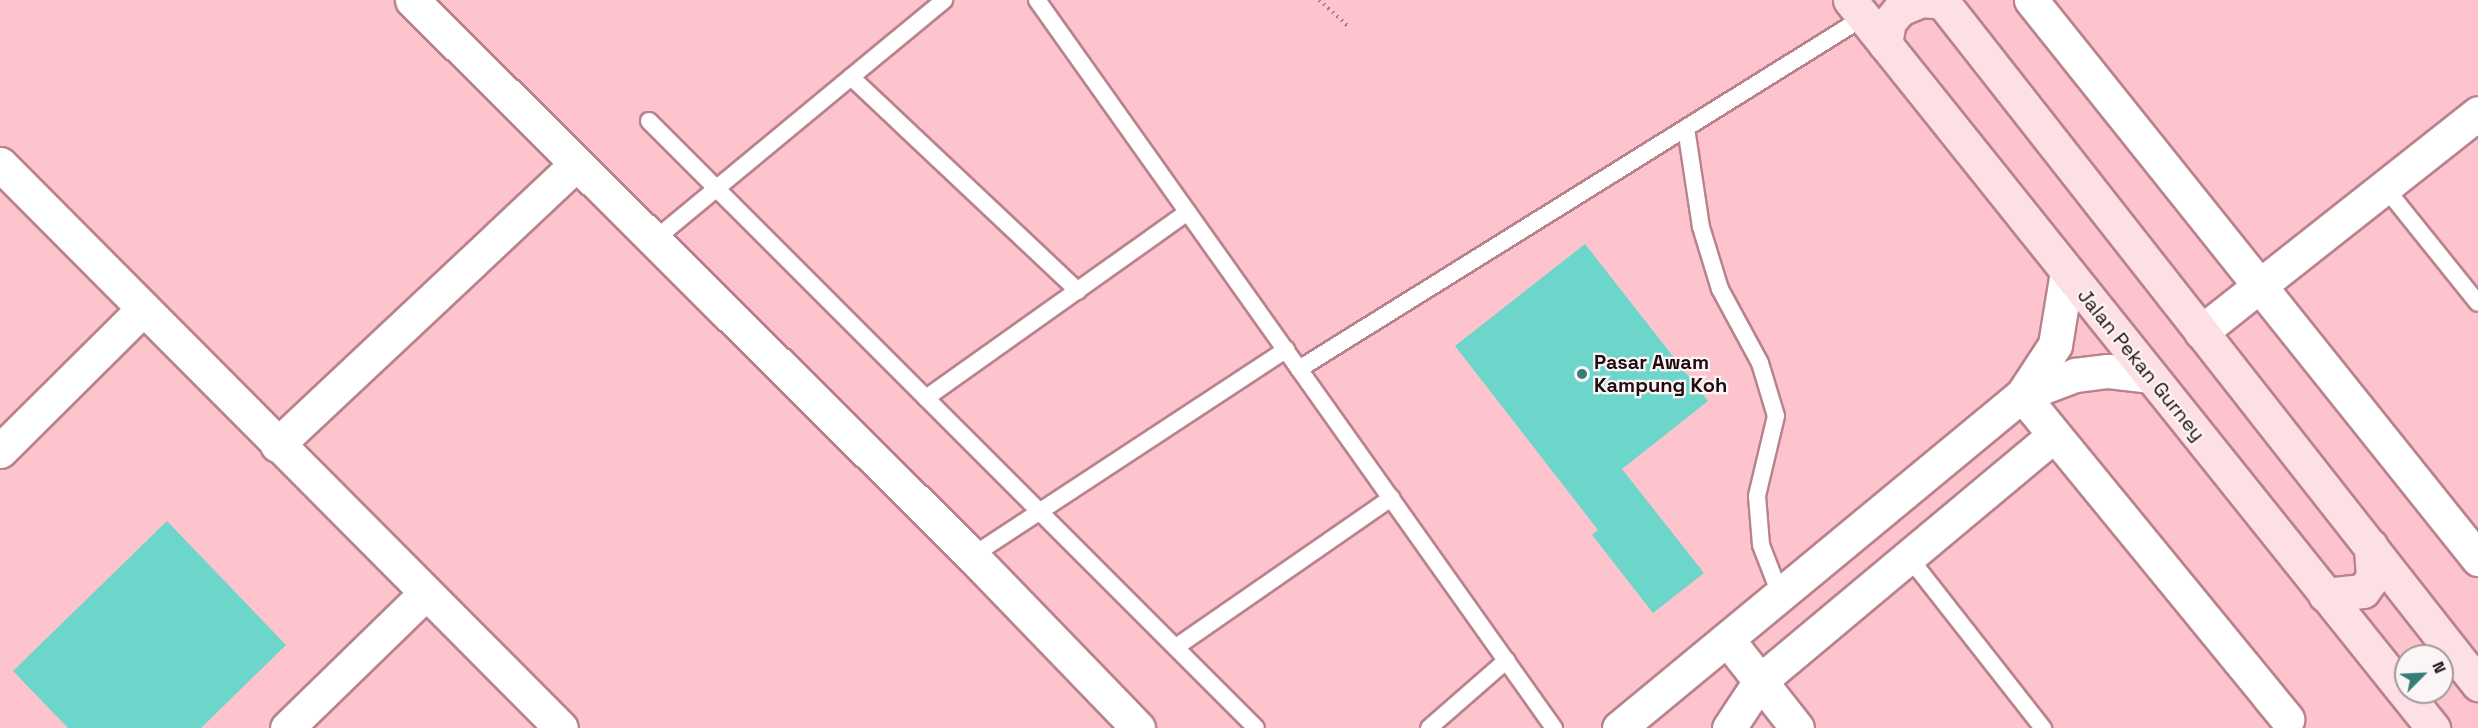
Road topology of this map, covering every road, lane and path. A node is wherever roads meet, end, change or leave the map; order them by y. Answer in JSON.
{"nodes":[{"id":1,"x":412,"y":0,"type":"edge"},
{"id":2,"x":944,"y":0,"type":"edge"},
{"id":3,"x":1037,"y":0,"type":"edge"},
{"id":4,"x":1319,"y":0,"type":"edge"},
{"id":5,"x":2031,"y":0,"type":"edge"},
{"id":6,"x":1942,"y":1,"type":"edge"},
{"id":7,"x":1857,"y":9,"type":"edge"},
{"id":8,"x":1348,"y":26,"type":"dead end"},
{"id":9,"x":1885,"y":44,"type":"junction"},
{"id":10,"x":851,"y":76,"type":"junction"},
{"id":11,"x":2478,"y":113,"type":"edge"},
{"id":12,"x":649,"y":121,"type":"dead end"},
{"id":13,"x":1686,"y":128,"type":"junction"},
{"id":14,"x":0,"y":164,"type":"edge"},
{"id":15,"x":576,"y":164,"type":"junction"},
{"id":16,"x":2384,"y":185,"type":"junction"},
{"id":17,"x":716,"y":187,"type":"junction"},
{"id":18,"x":1188,"y":212,"type":"junction"},
{"id":19,"x":653,"y":241,"type":"junction"},
{"id":20,"x":2067,"y":272,"type":"junction"},
{"id":21,"x":2259,"y":286,"type":"junction"},
{"id":22,"x":1078,"y":291,"type":"junction"},
{"id":23,"x":2478,"y":303,"type":"edge"},
{"id":24,"x":143,"y":309,"type":"junction"},
{"id":25,"x":2201,"y":332,"type":"junction"},
{"id":26,"x":1286,"y":350,"type":"junction"},
{"id":27,"x":1299,"y":369,"type":"junction"},
{"id":28,"x":2150,"y":376,"type":"junction"},
{"id":29,"x":2022,"y":395,"type":"junction"},
{"id":30,"x":926,"y":398,"type":"junction"},
{"id":31,"x":2052,"y":437,"type":"junction"},
{"id":32,"x":277,"y":445,"type":"junction"},
{"id":33,"x":0,"y":450,"type":"edge"},
{"id":34,"x":1390,"y":498,"type":"junction"},
{"id":35,"x":1040,"y":512,"type":"junction"},
{"id":36,"x":2371,"y":546,"type":"junction"},
{"id":37,"x":972,"y":556,"type":"junction"},
{"id":38,"x":1908,"y":556,"type":"junction"},
{"id":39,"x":2478,"y":559,"type":"edge"},
{"id":40,"x":425,"y":594,"type":"junction"},
{"id":41,"x":1780,"y":594,"type":"junction"},
{"id":42,"x":2325,"y":595,"type":"junction"},
{"id":43,"x":1727,"y":639,"type":"junction"},
{"id":44,"x":1176,"y":647,"type":"junction"},
{"id":45,"x":1506,"y":660,"type":"junction"},
{"id":46,"x":1760,"y":681,"type":"junction"},
{"id":47,"x":2478,"y":684,"type":"edge"},
{"id":48,"x":2288,"y":719,"type":"dead end"},
{"id":49,"x":287,"y":728,"type":"edge"},
{"id":50,"x":561,"y":728,"type":"edge"},
{"id":51,"x":1138,"y":728,"type":"edge"},
{"id":52,"x":1256,"y":728,"type":"edge"},
{"id":53,"x":1429,"y":728,"type":"edge"},
{"id":54,"x":1554,"y":728,"type":"edge"},
{"id":55,"x":1619,"y":728,"type":"edge"},
{"id":56,"x":1729,"y":728,"type":"edge"},
{"id":57,"x":1797,"y":728,"type":"edge"},
{"id":58,"x":2043,"y":728,"type":"edge"},
{"id":59,"x":2433,"y":728,"type":"edge"}],
"edges":[{"from":1,"to":15,"type":"street"},
{"from":2,"to":10,"type":"lane"},
{"from":3,"to":18,"type":"lane"},
{"from":4,"to":8,"type":"path"},
{"from":5,"to":21,"type":"street"},
{"from":6,"to":9,"type":"main road"},
{"from":6,"to":25,"type":"main road"},
{"from":7,"to":9,"type":"main road","name":"Jalan Pekan Gurney"},
{"from":7,"to":13,"type":"lane"},
{"from":9,"to":20,"type":"main road","name":"Jalan Pekan Gurney"},
{"from":10,"to":17,"type":"lane"},
{"from":10,"to":22,"type":"lane"},
{"from":11,"to":16,"type":"street"},
{"from":12,"to":17,"type":"lane"},
{"from":13,"to":27,"type":"lane"},
{"from":13,"to":41,"type":"lane"},
{"from":14,"to":24,"type":"street"},
{"from":15,"to":19,"type":"street"},
{"from":15,"to":32,"type":"street"},
{"from":16,"to":21,"type":"street"},
{"from":16,"to":23,"type":"lane"},
{"from":17,"to":19,"type":"lane"},
{"from":17,"to":30,"type":"lane"},
{"from":18,"to":22,"type":"lane"},
{"from":18,"to":26,"type":"lane"},
{"from":19,"to":37,"type":"street"},
{"from":20,"to":28,"type":"main road","name":"Jalan Pekan Gurney"},
{"from":20,"to":29,"type":"street"},
{"from":21,"to":25,"type":"street"},
{"from":21,"to":39,"type":"street"},
{"from":22,"to":30,"type":"lane"},
{"from":24,"to":32,"type":"street"},
{"from":24,"to":33,"type":"street"},
{"from":25,"to":36,"type":"main road"},
{"from":26,"to":27,"type":"lane"},
{"from":26,"to":35,"type":"lane"},
{"from":27,"to":34,"type":"lane"},
{"from":28,"to":29,"type":"street"},
{"from":28,"to":42,"type":"main road","name":"Jalan Pekan Gurney"},
{"from":29,"to":31,"type":"street"},
{"from":29,"to":41,"type":"street"},
{"from":30,"to":35,"type":"lane"},
{"from":31,"to":38,"type":"street"},
{"from":31,"to":48,"type":"street"},
{"from":32,"to":40,"type":"street"},
{"from":34,"to":44,"type":"lane"},
{"from":34,"to":45,"type":"lane"},
{"from":35,"to":37,"type":"lane"},
{"from":35,"to":44,"type":"lane"},
{"from":36,"to":42,"type":"main road"},
{"from":36,"to":47,"type":"main road"},
{"from":37,"to":51,"type":"street"},
{"from":38,"to":46,"type":"street"},
{"from":38,"to":58,"type":"lane"},
{"from":40,"to":49,"type":"street"},
{"from":40,"to":50,"type":"street"},
{"from":41,"to":43,"type":"street"},
{"from":42,"to":59,"type":"main road","name":"Jalan Pekan Gurney"},
{"from":43,"to":46,"type":"street"},
{"from":43,"to":55,"type":"street"},
{"from":44,"to":52,"type":"lane"},
{"from":45,"to":53,"type":"lane"},
{"from":45,"to":54,"type":"lane"},
{"from":46,"to":56,"type":"street"},
{"from":46,"to":57,"type":"street"}]}
